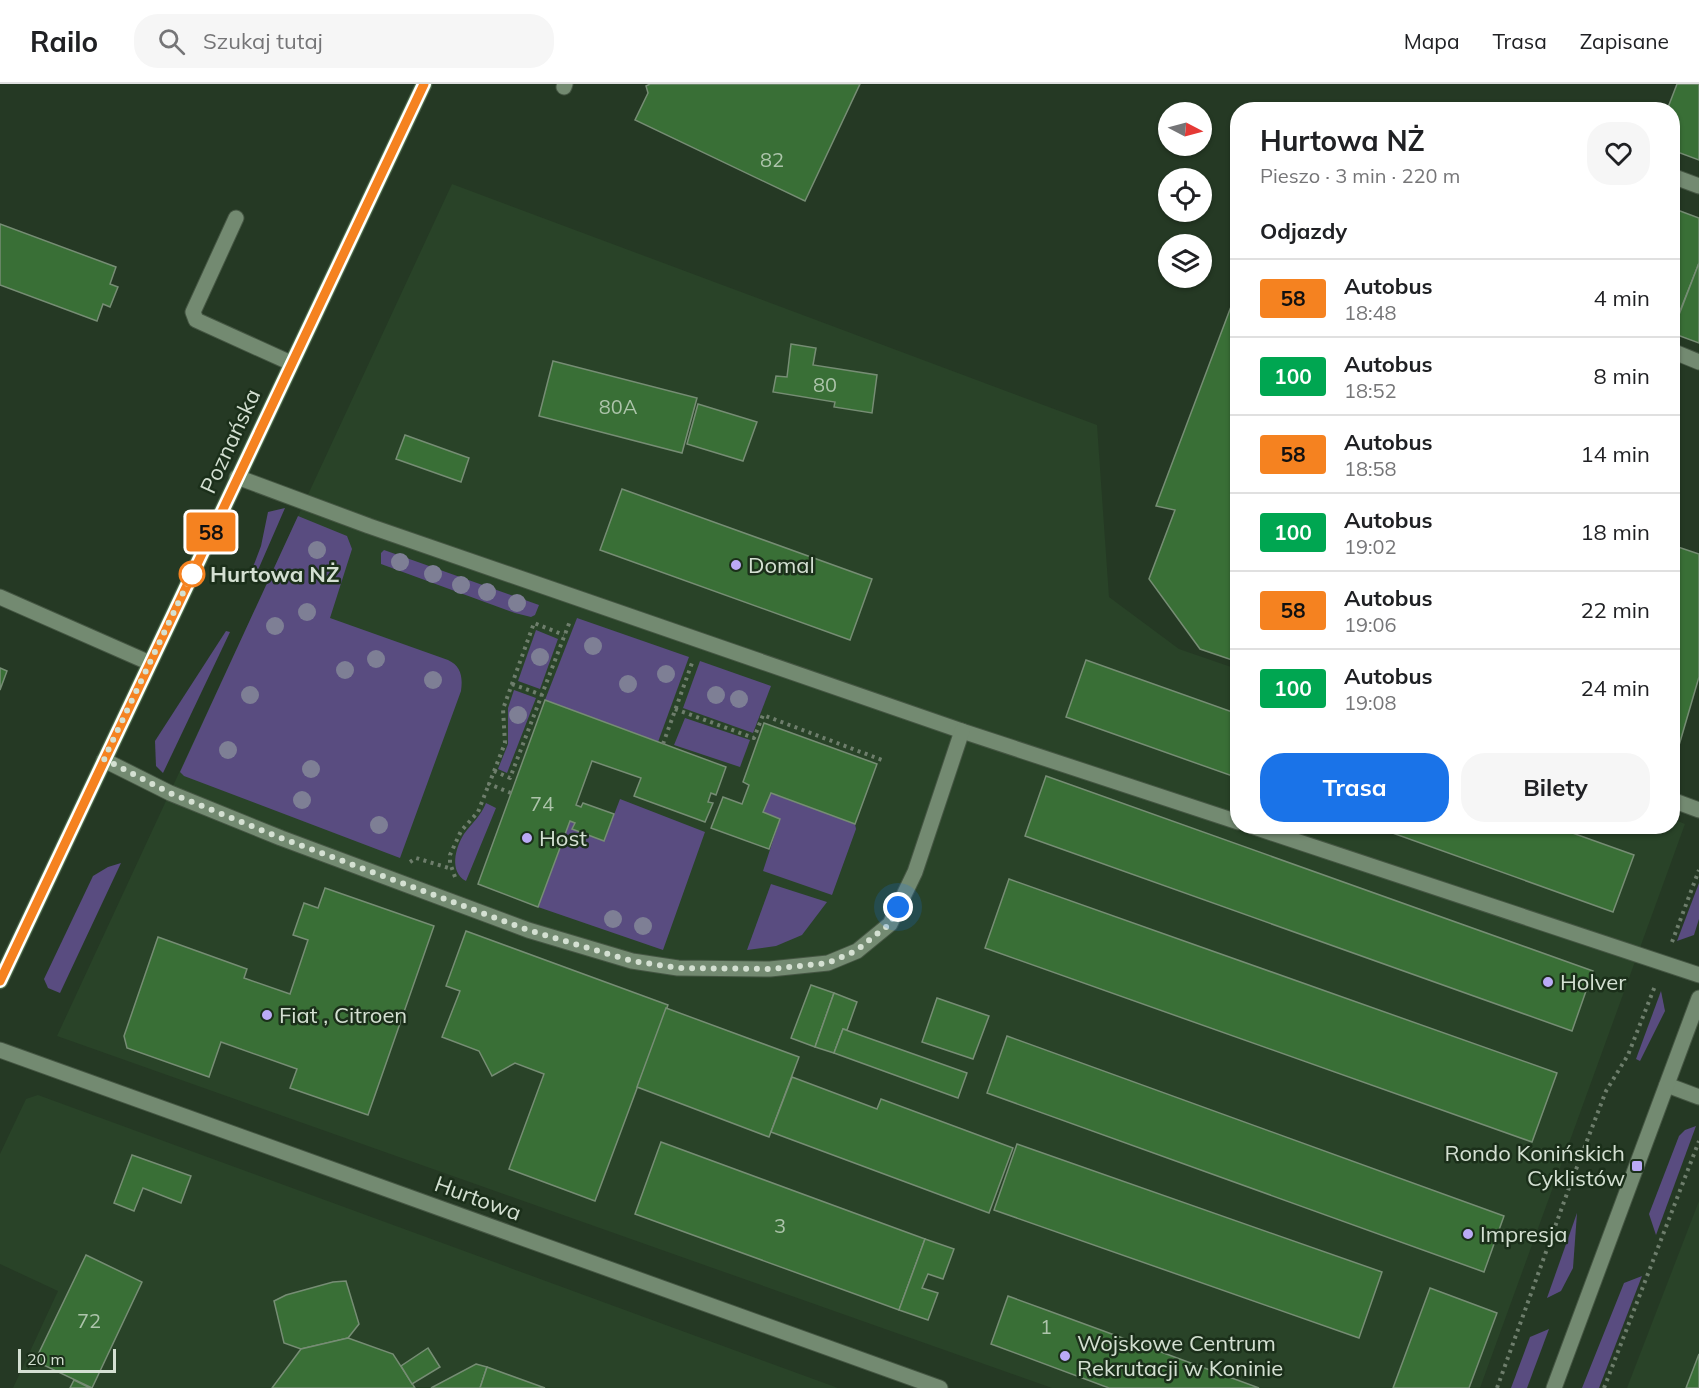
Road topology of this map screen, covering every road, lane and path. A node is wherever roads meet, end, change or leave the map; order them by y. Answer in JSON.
{"nodes":[{"id":1,"x":424,"y":84,"type":"edge"},
{"id":2,"x":1680,"y":179,"type":"edge"},
{"id":3,"x":1699,"y":186,"type":"edge"},
{"id":4,"x":236,"y":218,"type":"dead end"},
{"id":5,"x":1680,"y":354,"type":"edge"},
{"id":6,"x":1699,"y":362,"type":"edge"},
{"id":7,"x":291,"y":363,"type":"junction"},
{"id":8,"x":237,"y":477,"type":"junction"},
{"id":9,"x":0,"y":597,"type":"edge"},
{"id":10,"x":578,"y":598,"type":"junction"},
{"id":11,"x":564,"y":635,"type":"junction"},
{"id":12,"x":694,"y":659,"type":"dead end"},
{"id":13,"x":150,"y":663,"type":"junction"},
{"id":14,"x":512,"y":684,"type":"junction"},
{"id":15,"x":542,"y":695,"type":"junction"},
{"id":16,"x":675,"y":709,"type":"junction"},
{"id":17,"x":962,"y":731,"type":"junction"},
{"id":18,"x":663,"y":744,"type":"dead end"},
{"id":19,"x":104,"y":759,"type":"junction"},
{"id":20,"x":882,"y":760,"type":"dead end"},
{"id":21,"x":494,"y":771,"type":"junction"},
{"id":22,"x":489,"y":784,"type":"junction"},
{"id":23,"x":511,"y":793,"type":"dead end"},
{"id":24,"x":1680,"y":803,"type":"edge"},
{"id":25,"x":1699,"y":810,"type":"edge"},
{"id":26,"x":1230,"y":819,"type":"edge"},
{"id":27,"x":1275,"y":834,"type":"edge"},
{"id":28,"x":1699,"y":870,"type":"edge"},
{"id":29,"x":459,"y":882,"type":"dead end"},
{"id":30,"x":1664,"y":963,"type":"junction"},
{"id":31,"x":1699,"y":975,"type":"edge"},
{"id":32,"x":0,"y":981,"type":"edge"},
{"id":33,"x":1699,"y":998,"type":"edge"},
{"id":34,"x":0,"y":1050,"type":"edge"},
{"id":35,"x":1667,"y":1085,"type":"junction"},
{"id":36,"x":1699,"y":1097,"type":"edge"},
{"id":37,"x":1699,"y":1141,"type":"edge"},
{"id":38,"x":940,"y":1388,"type":"edge"},
{"id":39,"x":1497,"y":1388,"type":"edge"},
{"id":40,"x":1554,"y":1388,"type":"edge"},
{"id":41,"x":1604,"y":1388,"type":"edge"}],
"edges":[{"from":1,"to":7,"type":"main road","name":"Poznańska"},
{"from":2,"to":3,"type":"street"},
{"from":4,"to":7,"type":"street"},
{"from":5,"to":6,"type":"street"},
{"from":7,"to":8,"type":"main road","name":"Poznańska"},
{"from":8,"to":10,"type":"street"},
{"from":8,"to":13,"type":"main road","name":"Poznańska"},
{"from":9,"to":13,"type":"street"},
{"from":10,"to":11,"type":"path"},
{"from":10,"to":17,"type":"street"},
{"from":11,"to":14,"type":"path"},
{"from":11,"to":15,"type":"path"},
{"from":12,"to":16,"type":"path"},
{"from":13,"to":19,"type":"main road","name":"Poznańska"},
{"from":14,"to":15,"type":"path"},
{"from":14,"to":21,"type":"path"},
{"from":15,"to":21,"type":"path"},
{"from":16,"to":18,"type":"path"},
{"from":16,"to":20,"type":"path"},
{"from":17,"to":19,"type":"street"},
{"from":17,"to":26,"type":"street"},
{"from":19,"to":32,"type":"main road","name":"Poznańska"},
{"from":21,"to":22,"type":"path"},
{"from":22,"to":23,"type":"path"},
{"from":22,"to":29,"type":"path"},
{"from":24,"to":25,"type":"street"},
{"from":27,"to":30,"type":"street"},
{"from":28,"to":30,"type":"path"},
{"from":30,"to":31,"type":"street"},
{"from":30,"to":39,"type":"path"},
{"from":33,"to":35,"type":"street"},
{"from":34,"to":38,"type":"street","name":"Hurtowa"},
{"from":35,"to":36,"type":"street"},
{"from":35,"to":40,"type":"street"},
{"from":37,"to":41,"type":"path"}]}
